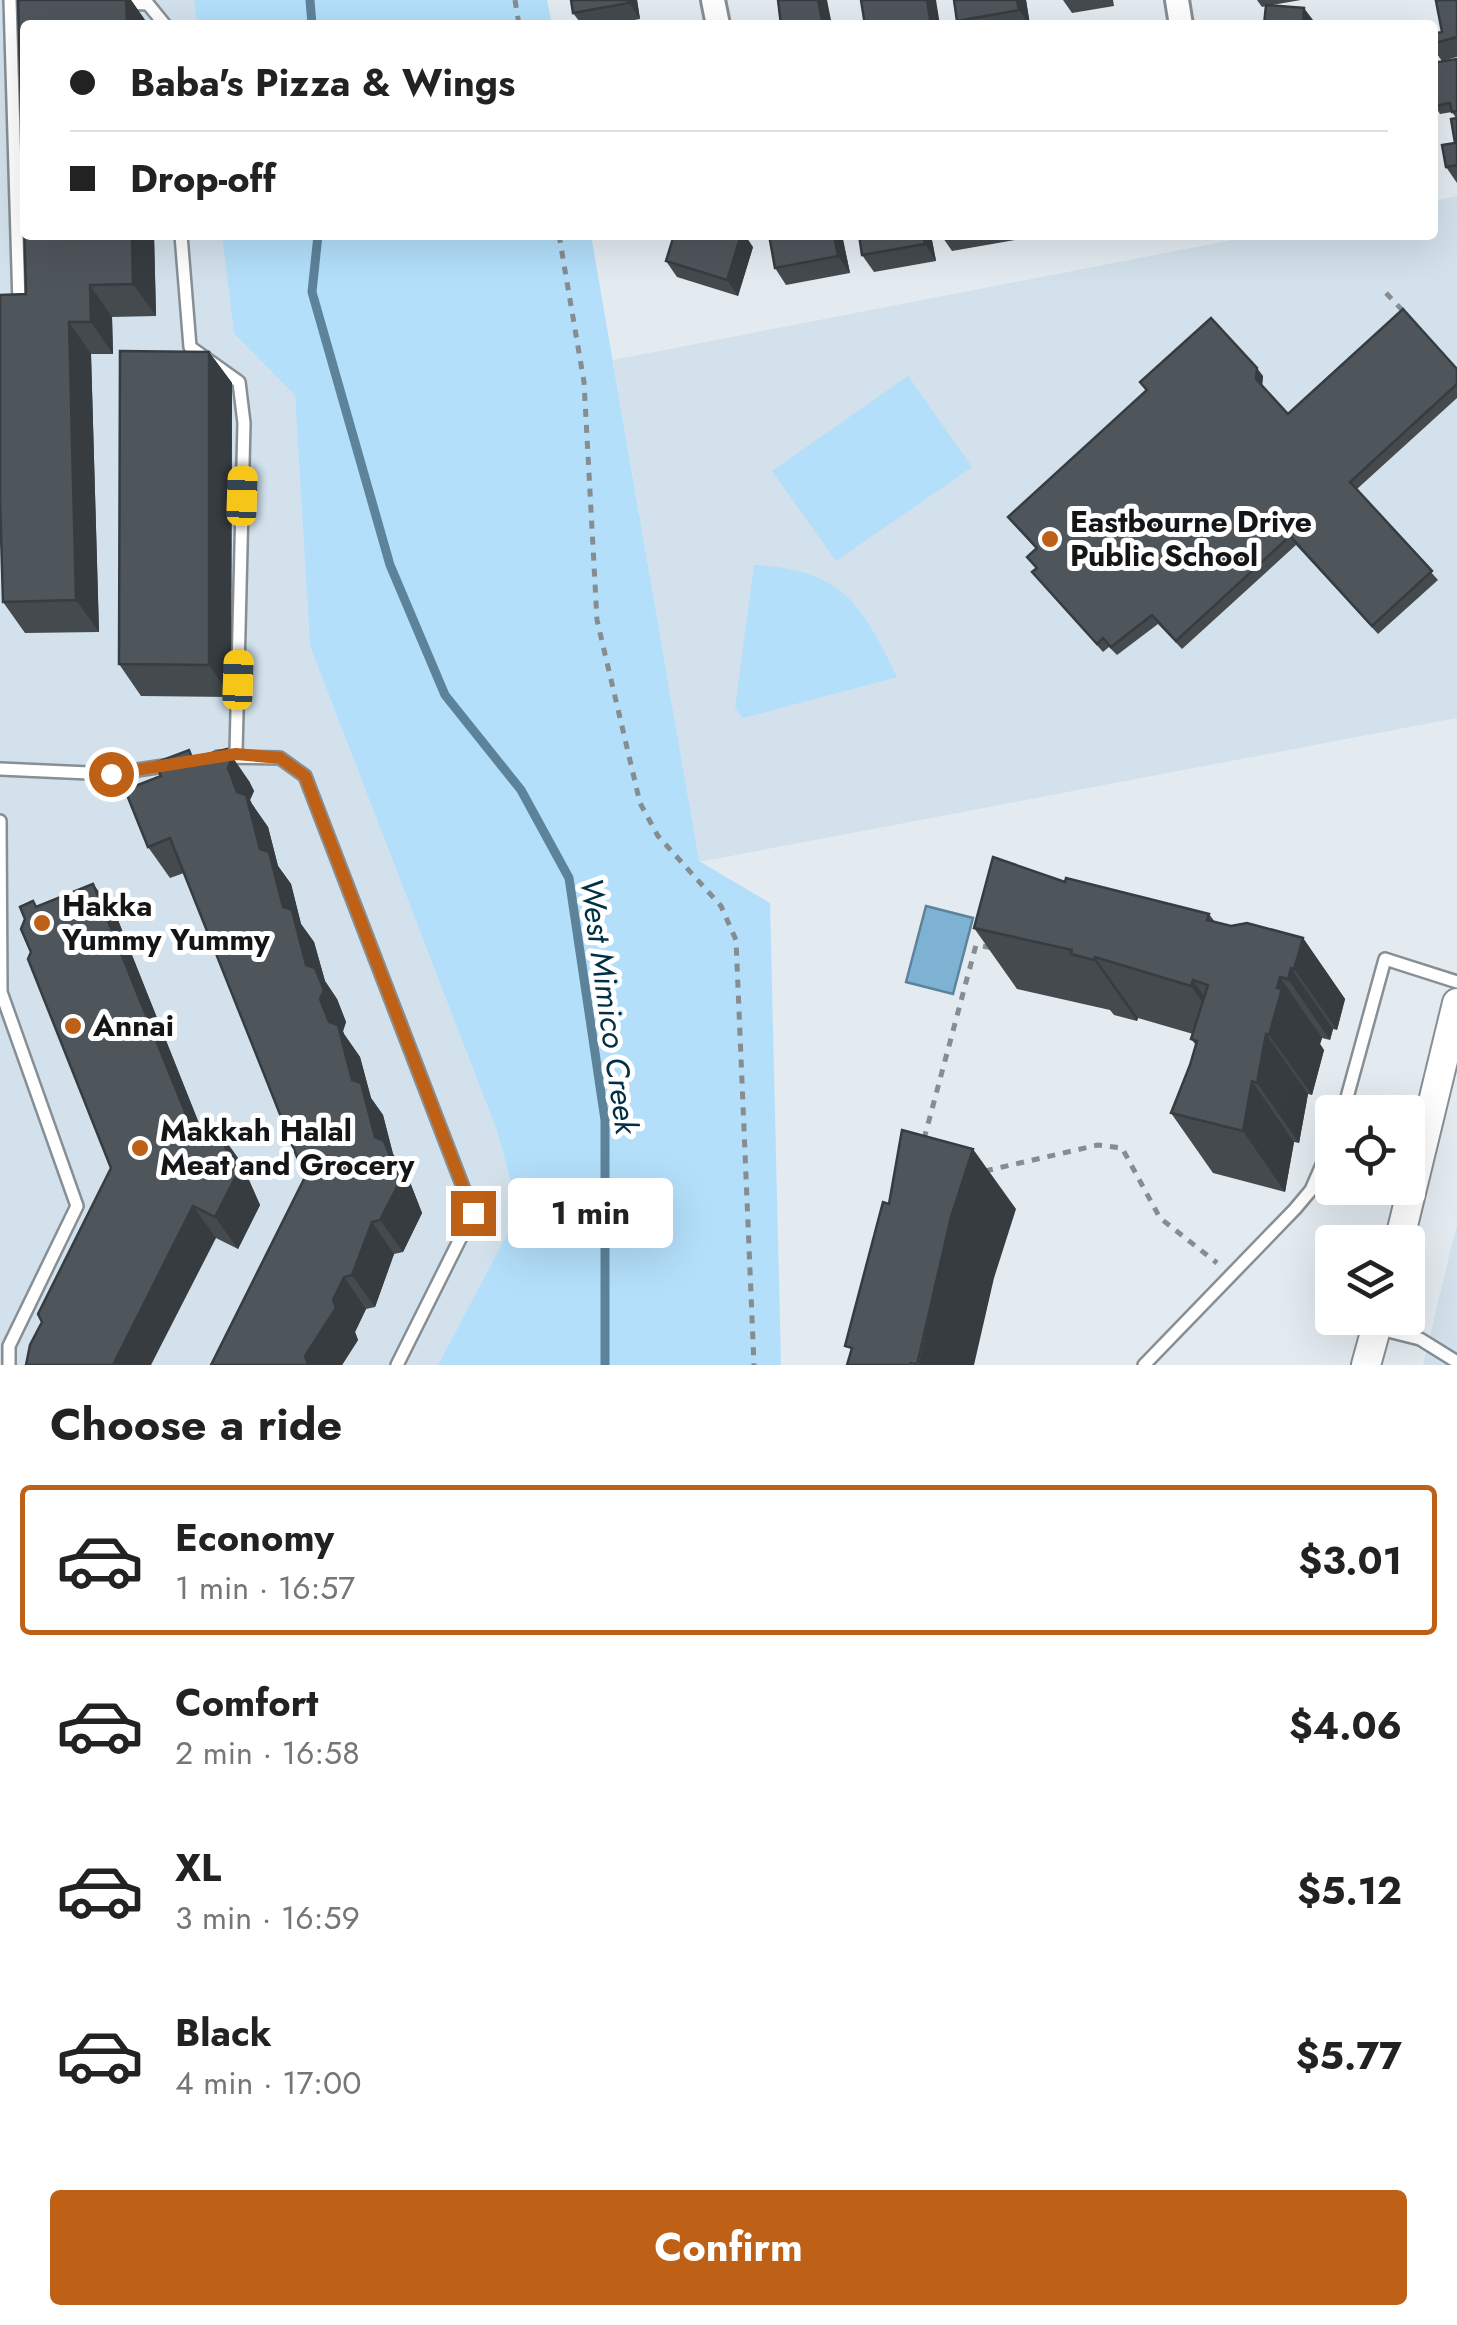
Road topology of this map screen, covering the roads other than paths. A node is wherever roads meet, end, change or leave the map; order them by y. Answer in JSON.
{"nodes":[{"id":1,"x":10,"y":0,"type":"edge"},
{"id":2,"x":110,"y":2,"type":"edge"},
{"id":3,"x":160,"y":20,"type":"edge"},
{"id":4,"x":182,"y":240,"type":"edge"},
{"id":5,"x":0,"y":331,"type":"edge"},
{"id":6,"x":236,"y":754,"type":"junction"},
{"id":7,"x":200,"y":760,"type":"edge"},
{"id":8,"x":182,"y":762,"type":"edge"},
{"id":9,"x":0,"y":769,"type":"edge"},
{"id":10,"x":0,"y":820,"type":"edge"},
{"id":11,"x":1457,"y":982,"type":"edge"},
{"id":12,"x":1457,"y":1003,"type":"edge"},
{"id":13,"x":1349,"y":1095,"type":"edge"},
{"id":14,"x":1315,"y":1181,"type":"edge"},
{"id":15,"x":1404,"y":1225,"type":"edge"},
{"id":16,"x":1375,"y":1335,"type":"edge"},
{"id":17,"x":1410,"y":1335,"type":"edge"},
{"id":18,"x":1446,"y":1362,"type":"edge"},
{"id":19,"x":9,"y":1365,"type":"edge"},
{"id":20,"x":398,"y":1365,"type":"edge"},
{"id":21,"x":1144,"y":1365,"type":"edge"},
{"id":22,"x":1366,"y":1365,"type":"edge"}],
"edges":[{"from":1,"to":5,"type":"lane"},
{"from":2,"to":3,"type":"lane"},
{"from":4,"to":6,"type":"lane"},
{"from":6,"to":7,"type":"lane"},
{"from":6,"to":20,"type":"lane"},
{"from":8,"to":9,"type":"lane"},
{"from":10,"to":19,"type":"lane"},
{"from":11,"to":13,"type":"lane"},
{"from":12,"to":15,"type":"street"},
{"from":14,"to":21,"type":"lane"},
{"from":16,"to":22,"type":"street"},
{"from":17,"to":18,"type":"lane"}]}
